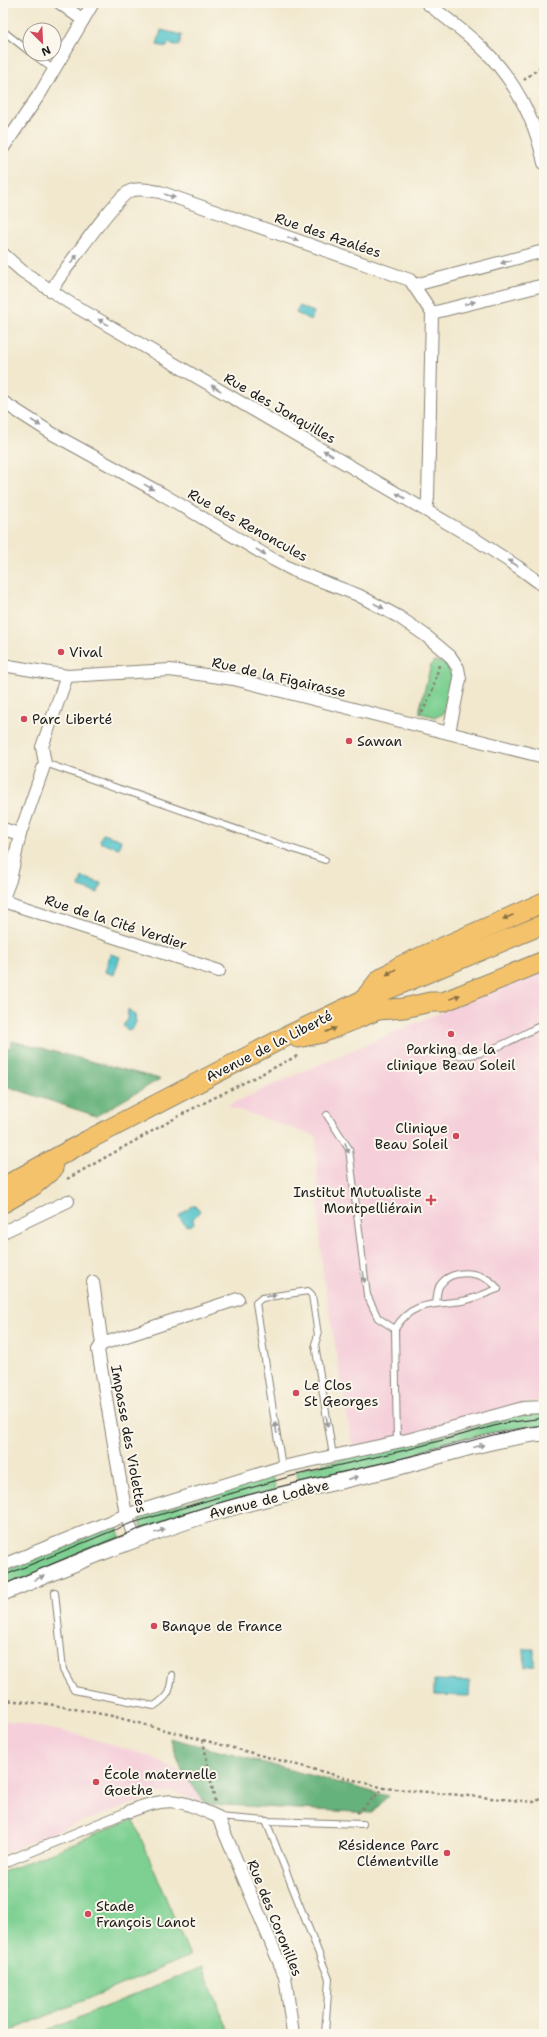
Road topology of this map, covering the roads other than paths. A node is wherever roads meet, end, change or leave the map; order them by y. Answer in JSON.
{"nodes":[{"id":1,"x":60,"y":3,"type":"edge"},
{"id":2,"x":92,"y":3,"type":"edge"},
{"id":3,"x":427,"y":3,"type":"edge"},
{"id":4,"x":83,"y":20,"type":"junction"},
{"id":5,"x":3,"y":31,"type":"edge"},
{"id":6,"x":22,"y":46,"type":"edge"},
{"id":7,"x":44,"y":62,"type":"edge"},
{"id":8,"x":54,"y":70,"type":"junction"},
{"id":9,"x":3,"y":148,"type":"edge"},
{"id":10,"x":544,"y":163,"type":"edge"},
{"id":11,"x":544,"y":251,"type":"edge"},
{"id":12,"x":3,"y":254,"type":"edge"},
{"id":13,"x":415,"y":285,"type":"junction"},
{"id":14,"x":544,"y":285,"type":"edge"},
{"id":15,"x":52,"y":291,"type":"junction"},
{"id":16,"x":432,"y":313,"type":"junction"},
{"id":17,"x":3,"y":402,"type":"edge"},
{"id":18,"x":426,"y":510,"type":"junction"},
{"id":19,"x":544,"y":586,"type":"edge"},
{"id":20,"x":3,"y":665,"type":"edge"},
{"id":21,"x":67,"y":676,"type":"junction"},
{"id":22,"x":449,"y":732,"type":"junction"},
{"id":23,"x":544,"y":756,"type":"edge"},
{"id":24,"x":45,"y":763,"type":"junction"},
{"id":25,"x":3,"y":828,"type":"edge"},
{"id":26,"x":20,"y":834,"type":"junction"},
{"id":27,"x":325,"y":860,"type":"dead end"},
{"id":28,"x":3,"y":900,"type":"edge"},
{"id":29,"x":544,"y":902,"type":"edge"},
{"id":30,"x":544,"y":924,"type":"edge"},
{"id":31,"x":544,"y":961,"type":"edge"},
{"id":32,"x":219,"y":971,"type":"dead end"},
{"id":33,"x":365,"y":999,"type":"junction"},
{"id":34,"x":544,"y":1024,"type":"edge"},
{"id":35,"x":279,"y":1040,"type":"junction"},
{"id":36,"x":451,"y":1054,"type":"dead end"},
{"id":37,"x":327,"y":1115,"type":"dead end"},
{"id":38,"x":88,"y":1140,"type":"junction"},
{"id":39,"x":3,"y":1187,"type":"edge"},
{"id":40,"x":68,"y":1201,"type":"dead end"},
{"id":41,"x":3,"y":1203,"type":"edge"},
{"id":42,"x":3,"y":1232,"type":"edge"},
{"id":43,"x":93,"y":1282,"type":"dead end"},
{"id":44,"x":238,"y":1299,"type":"dead end"},
{"id":45,"x":436,"y":1303,"type":"junction"},
{"id":46,"x":395,"y":1329,"type":"junction"},
{"id":47,"x":102,"y":1344,"type":"junction"},
{"id":48,"x":544,"y":1407,"type":"edge"},
{"id":49,"x":544,"y":1433,"type":"edge"},
{"id":50,"x":397,"y":1442,"type":"junction"},
{"id":51,"x":333,"y":1456,"type":"junction"},
{"id":52,"x":282,"y":1467,"type":"junction"},
{"id":53,"x":126,"y":1515,"type":"junction"},
{"id":54,"x":135,"y":1539,"type":"junction"},
{"id":55,"x":3,"y":1565,"type":"edge"},
{"id":56,"x":55,"y":1592,"type":"dead end"},
{"id":57,"x":3,"y":1593,"type":"edge"},
{"id":58,"x":172,"y":1674,"type":"dead end"},
{"id":59,"x":130,"y":1811,"type":"joint"},
{"id":60,"x":218,"y":1816,"type":"junction"},
{"id":61,"x":266,"y":1821,"type":"junction"},
{"id":62,"x":363,"y":1824,"type":"dead end"},
{"id":63,"x":3,"y":1863,"type":"edge"},
{"id":64,"x":293,"y":2034,"type":"edge"},
{"id":65,"x":326,"y":2034,"type":"edge"}],
"edges":[{"from":1,"to":4,"type":"street"},
{"from":2,"to":4,"type":"street"},
{"from":3,"to":10,"type":"street"},
{"from":4,"to":8,"type":"street"},
{"from":5,"to":6,"type":"lane"},
{"from":7,"to":8,"type":"lane"},
{"from":8,"to":9,"type":"street"},
{"from":11,"to":13,"type":"street","one_way":true},
{"from":12,"to":15,"type":"street","name":"Rue des Jonquilles"},
{"from":15,"to":13,"type":"street","name":"Rue des Azalées","one_way":true},
{"from":13,"to":16,"type":"street"},
{"from":16,"to":14,"type":"street","one_way":true},
{"from":18,"to":15,"type":"street","name":"Rue des Jonquilles","one_way":true},
{"from":16,"to":18,"type":"street"},
{"from":17,"to":22,"type":"street","name":"Rue des Renoncules","one_way":true},
{"from":19,"to":18,"type":"street","name":"Rue des Jonquilles","one_way":true},
{"from":20,"to":21,"type":"street","name":"Rue de la Figairasse"},
{"from":21,"to":22,"type":"street","name":"Rue de la Figairasse"},
{"from":21,"to":24,"type":"street"},
{"from":22,"to":23,"type":"street","name":"Rue de la Figairasse"},
{"from":24,"to":26,"type":"street"},
{"from":24,"to":27,"type":"lane"},
{"from":25,"to":26,"type":"street"},
{"from":26,"to":28,"type":"street"},
{"from":28,"to":32,"type":"street","name":"Rue de la Cité Verdier"},
{"from":29,"to":33,"type":"main road","one_way":true},
{"from":30,"to":33,"type":"main road","name":"Avenue de la Liberté"},
{"from":35,"to":31,"type":"main road","one_way":true},
{"from":33,"to":35,"type":"main road","name":"Avenue de la Liberté"},
{"from":34,"to":36,"type":"lane"},
{"from":35,"to":38,"type":"main road","name":"Avenue de la Liberté"},
{"from":37,"to":46,"type":"lane","one_way":true},
{"from":38,"to":39,"type":"main road","name":"Avenue de la Liberté"},
{"from":38,"to":41,"type":"main road"},
{"from":40,"to":42,"type":"street"},
{"from":43,"to":47,"type":"street","name":"Impasse des Violettes"},
{"from":44,"to":47,"type":"street"},
{"from":45,"to":45,"type":"lane"},
{"from":45,"to":46,"type":"lane"},
{"from":46,"to":50,"type":"lane"},
{"from":47,"to":53,"type":"street","name":"Impasse des Violettes"},
{"from":48,"to":50,"type":"street","name":"Avenue de Lodève"},
{"from":54,"to":49,"type":"street","name":"Avenue de Lodève","one_way":true},
{"from":50,"to":51,"type":"street","name":"Avenue de Lodève"},
{"from":51,"to":52,"type":"street","name":"Avenue de Lodève"},
{"from":52,"to":51,"type":"lane","one_way":true},
{"from":52,"to":53,"type":"street","name":"Avenue de Lodève"},
{"from":53,"to":54,"type":"street","name":"Impasse des Violettes"},
{"from":53,"to":55,"type":"street","name":"Avenue de Lodève"},
{"from":57,"to":54,"type":"street","name":"Avenue de Lodève","one_way":true},
{"from":56,"to":58,"type":"lane"},
{"from":59,"to":60,"type":"street"},
{"from":59,"to":63,"type":"street"},
{"from":60,"to":61,"type":"lane"},
{"from":60,"to":64,"type":"street","name":"Rue des Coronilles"},
{"from":61,"to":62,"type":"lane"},
{"from":61,"to":65,"type":"lane"}]}
